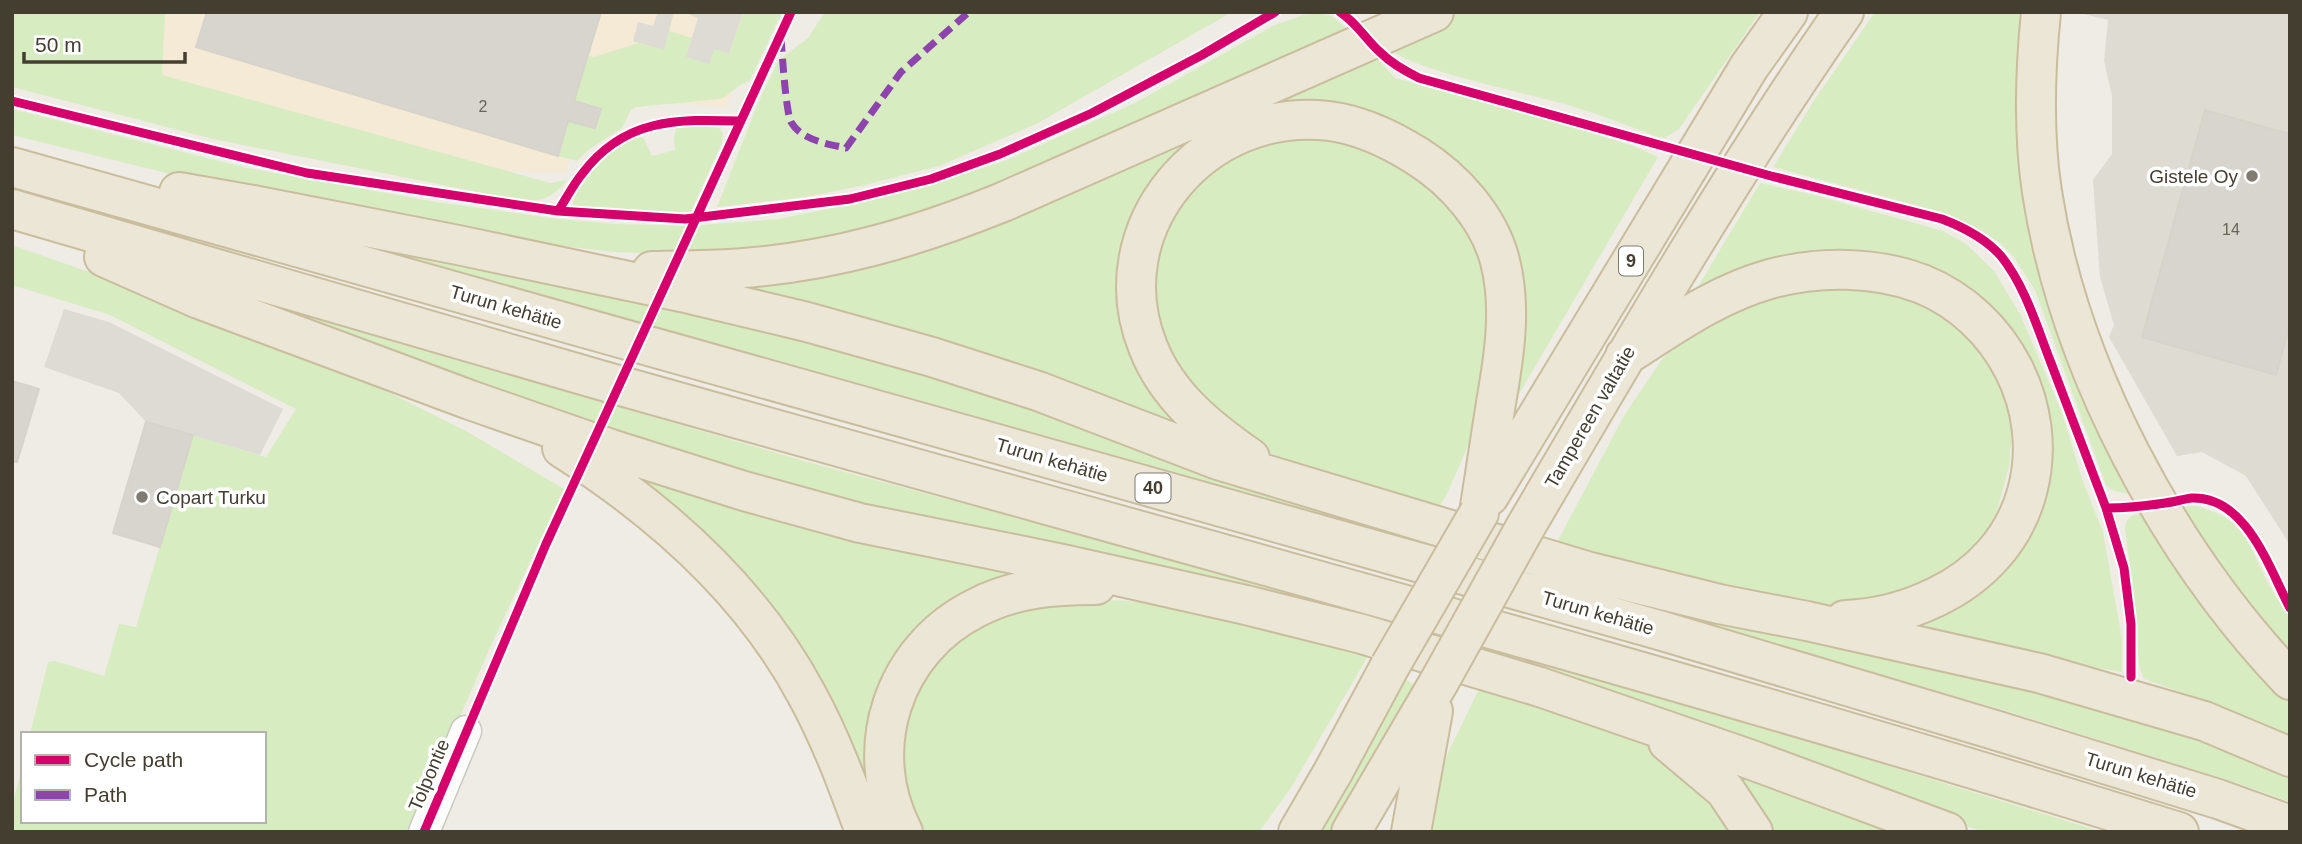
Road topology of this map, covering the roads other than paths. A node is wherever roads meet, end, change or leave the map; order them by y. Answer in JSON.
{"nodes":[{"id":1,"x":1434,"y":12,"type":"edge"},
{"id":2,"x":1788,"y":12,"type":"edge"},
{"id":3,"x":1844,"y":12,"type":"edge"},
{"id":4,"x":2041,"y":12,"type":"edge"},
{"id":5,"x":12,"y":166,"type":"edge"},
{"id":6,"x":12,"y":209,"type":"edge"},
{"id":7,"x":12,"y":216,"type":"edge"},
{"id":8,"x":587,"y":272,"type":"junction"},
{"id":9,"x":1625,"y":356,"type":"junction"},
{"id":10,"x":504,"y":412,"type":"junction"},
{"id":11,"x":1278,"y":477,"type":"junction"},
{"id":12,"x":1479,"y":513,"type":"junction"},
{"id":13,"x":1157,"y":585,"type":"junction"},
{"id":14,"x":1807,"y":621,"type":"junction"},
{"id":15,"x":2290,"y":680,"type":"edge"},
{"id":16,"x":1439,"y":682,"type":"junction"},
{"id":17,"x":1644,"y":724,"type":"junction"},
{"id":18,"x":466,"y":731,"type":"dead end"},
{"id":19,"x":2290,"y":757,"type":"edge"},
{"id":20,"x":1334,"y":772,"type":"junction"},
{"id":21,"x":2290,"y":825,"type":"edge"},
{"id":22,"x":424,"y":832,"type":"edge"},
{"id":23,"x":865,"y":832,"type":"edge"},
{"id":24,"x":903,"y":832,"type":"edge"},
{"id":25,"x":1276,"y":832,"type":"edge"},
{"id":26,"x":1298,"y":832,"type":"edge"},
{"id":27,"x":1350,"y":832,"type":"edge"},
{"id":28,"x":1410,"y":832,"type":"edge"},
{"id":29,"x":1753,"y":832,"type":"edge"},
{"id":30,"x":1947,"y":832,"type":"edge"},
{"id":31,"x":2179,"y":832,"type":"edge"}],
"edges":[{"from":1,"to":8,"type":"highway"},
{"from":2,"to":12,"type":"highway","number":"9"},
{"from":3,"to":9,"type":"highway","name":"Tampereen valtatie","number":"9"},
{"from":4,"to":15,"type":"highway"},
{"from":5,"to":8,"type":"highway"},
{"from":5,"to":21,"type":"highway","name":"Turun kehätie","number":"40"},
{"from":6,"to":31,"type":"highway","number":"40"},
{"from":7,"to":10,"type":"highway"},
{"from":8,"to":11,"type":"highway"},
{"from":9,"to":14,"type":"highway"},
{"from":9,"to":16,"type":"highway","name":"Tampereen valtatie","number":"9","bridge":true},
{"from":10,"to":13,"type":"highway"},
{"from":10,"to":23,"type":"highway"},
{"from":11,"to":12,"type":"highway"},
{"from":11,"to":14,"type":"highway"},
{"from":12,"to":20,"type":"highway","number":"9","bridge":true},
{"from":13,"to":17,"type":"highway"},
{"from":13,"to":24,"type":"highway"},
{"from":14,"to":19,"type":"highway"},
{"from":16,"to":27,"type":"highway","name":"Tampereen valtatie","number":"9"},
{"from":16,"to":28,"type":"highway"},
{"from":17,"to":29,"type":"highway"},
{"from":17,"to":30,"type":"highway"},
{"from":18,"to":22,"type":"street","name":"Tolpontie"},
{"from":20,"to":25,"type":"highway"},
{"from":20,"to":26,"type":"highway","number":"9"}]}
